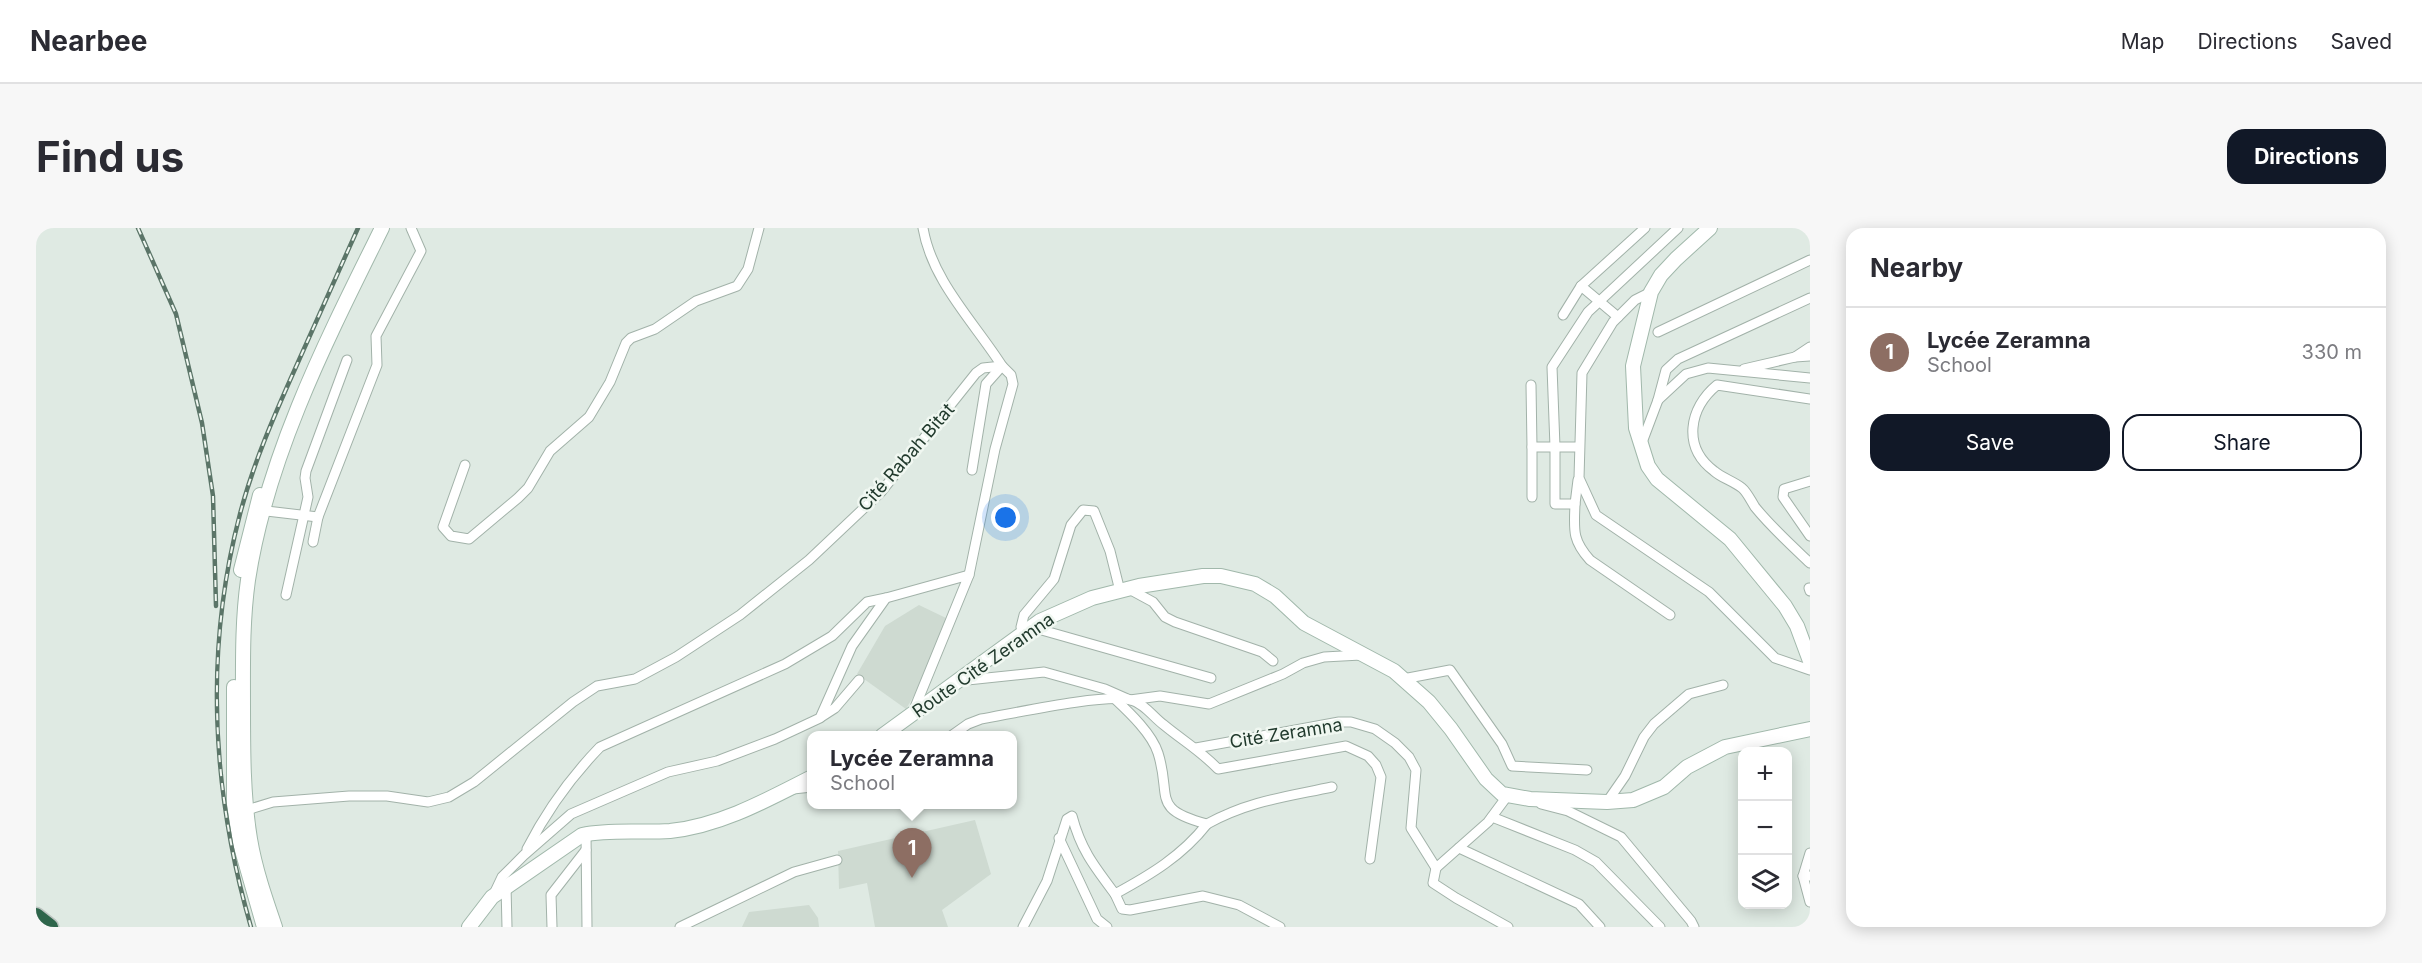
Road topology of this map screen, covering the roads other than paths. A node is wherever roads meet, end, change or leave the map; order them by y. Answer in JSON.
{"nodes":[{"id":1,"x":372,"y":228,"type":"edge"},
{"id":2,"x":382,"y":228,"type":"edge"},
{"id":3,"x":411,"y":228,"type":"edge"},
{"id":4,"x":759,"y":228,"type":"edge"},
{"id":5,"x":923,"y":228,"type":"edge"},
{"id":6,"x":1645,"y":228,"type":"edge"},
{"id":7,"x":1678,"y":228,"type":"edge"},
{"id":8,"x":1710,"y":228,"type":"edge"},
{"id":9,"x":1810,"y":260,"type":"edge"},
{"id":10,"x":1581,"y":286,"type":"junction"},
{"id":11,"x":1651,"y":292,"type":"junction"},
{"id":12,"x":1810,"y":298,"type":"edge"},
{"id":13,"x":1599,"y":301,"type":"junction"},
{"id":14,"x":1563,"y":315,"type":"dead end"},
{"id":15,"x":1618,"y":317,"type":"junction"},
{"id":16,"x":1658,"y":332,"type":"dead end"},
{"id":17,"x":1810,"y":347,"type":"edge"},
{"id":18,"x":1810,"y":356,"type":"edge"},
{"id":19,"x":1795,"y":357,"type":"junction"},
{"id":20,"x":347,"y":360,"type":"dead end"},
{"id":21,"x":1002,"y":366,"type":"junction"},
{"id":22,"x":1736,"y":371,"type":"junction"},
{"id":23,"x":1810,"y":378,"type":"edge"},
{"id":24,"x":1531,"y":385,"type":"dead end"},
{"id":25,"x":1810,"y":399,"type":"edge"},
{"id":26,"x":1658,"y":400,"type":"junction"},
{"id":27,"x":1641,"y":445,"type":"junction"},
{"id":28,"x":1532,"y":447,"type":"junction"},
{"id":29,"x":1555,"y":447,"type":"junction"},
{"id":30,"x":1580,"y":447,"type":"junction"},
{"id":31,"x":465,"y":465,"type":"dead end"},
{"id":32,"x":972,"y":470,"type":"dead end"},
{"id":33,"x":1579,"y":478,"type":"junction"},
{"id":34,"x":1810,"y":481,"type":"edge"},
{"id":35,"x":1532,"y":497,"type":"dead end"},
{"id":36,"x":1575,"y":504,"type":"junction"},
{"id":37,"x":260,"y":511,"type":"junction"},
{"id":38,"x":303,"y":514,"type":"junction"},
{"id":39,"x":318,"y":517,"type":"junction"},
{"id":40,"x":1810,"y":536,"type":"edge"},
{"id":41,"x":313,"y":542,"type":"dead end"},
{"id":42,"x":1810,"y":563,"type":"edge"},
{"id":43,"x":969,"y":575,"type":"junction"},
{"id":44,"x":1125,"y":590,"type":"junction"},
{"id":45,"x":286,"y":595,"type":"dead end"},
{"id":46,"x":886,"y":598,"type":"junction"},
{"id":47,"x":1670,"y":615,"type":"dead end"},
{"id":48,"x":1027,"y":630,"type":"junction"},
{"id":49,"x":1362,"y":655,"type":"junction"},
{"id":50,"x":1273,"y":661,"type":"dead end"},
{"id":51,"x":1810,"y":662,"type":"edge"},
{"id":52,"x":1810,"y":670,"type":"edge"},
{"id":53,"x":1211,"y":678,"type":"dead end"},
{"id":54,"x":860,"y":680,"type":"dead end"},
{"id":55,"x":1403,"y":680,"type":"junction"},
{"id":56,"x":956,"y":682,"type":"junction"},
{"id":57,"x":1723,"y":685,"type":"dead end"},
{"id":58,"x":1115,"y":699,"type":"junction"},
{"id":59,"x":1130,"y":700,"type":"junction"},
{"id":60,"x":912,"y":715,"type":"junction"},
{"id":61,"x":821,"y":717,"type":"junction"},
{"id":62,"x":1810,"y":729,"type":"edge"},
{"id":63,"x":888,"y":731,"type":"edge"},
{"id":64,"x":957,"y":731,"type":"edge"},
{"id":65,"x":1196,"y":748,"type":"junction"},
{"id":66,"x":1587,"y":770,"type":"dead end"},
{"id":67,"x":807,"y":780,"type":"edge"},
{"id":68,"x":1332,"y":787,"type":"dead end"},
{"id":69,"x":807,"y":788,"type":"edge"},
{"id":70,"x":788,"y":789,"type":"junction"},
{"id":71,"x":1508,"y":795,"type":"junction"},
{"id":72,"x":1607,"y":802,"type":"junction"},
{"id":73,"x":248,"y":810,"type":"junction"},
{"id":74,"x":1492,"y":817,"type":"junction"},
{"id":75,"x":1207,"y":824,"type":"junction"},
{"id":76,"x":586,"y":834,"type":"junction"},
{"id":77,"x":1059,"y":838,"type":"junction"},
{"id":78,"x":1459,"y":848,"type":"junction"},
{"id":79,"x":586,"y":850,"type":"junction"},
{"id":80,"x":1810,"y":853,"type":"edge"},
{"id":81,"x":524,"y":855,"type":"junction"},
{"id":82,"x":1370,"y":859,"type":"dead end"},
{"id":83,"x":837,"y":860,"type":"dead end"},
{"id":84,"x":1436,"y":867,"type":"junction"},
{"id":85,"x":1807,"y":876,"type":"edge"},
{"id":86,"x":506,"y":886,"type":"junction"},
{"id":87,"x":1114,"y":894,"type":"junction"},
{"id":88,"x":492,"y":897,"type":"junction"},
{"id":89,"x":1810,"y":902,"type":"edge"},
{"id":90,"x":36,"y":916,"type":"edge"},
{"id":91,"x":50,"y":927,"type":"edge"},
{"id":92,"x":264,"y":927,"type":"edge"},
{"id":93,"x":274,"y":927,"type":"edge"},
{"id":94,"x":469,"y":927,"type":"edge"},
{"id":95,"x":507,"y":927,"type":"edge"},
{"id":96,"x":552,"y":927,"type":"edge"},
{"id":97,"x":587,"y":927,"type":"edge"},
{"id":98,"x":680,"y":927,"type":"edge"},
{"id":99,"x":1023,"y":927,"type":"edge"},
{"id":100,"x":1107,"y":927,"type":"edge"},
{"id":101,"x":1280,"y":927,"type":"edge"},
{"id":102,"x":1508,"y":927,"type":"edge"},
{"id":103,"x":1599,"y":927,"type":"edge"},
{"id":104,"x":1660,"y":927,"type":"edge"},
{"id":105,"x":1694,"y":927,"type":"edge"}],
"edges":[{"from":1,"to":37,"type":"street"},
{"from":2,"to":37,"type":"street"},
{"from":3,"to":39,"type":"street"},
{"from":4,"to":31,"type":"street"},
{"from":5,"to":21,"type":"street"},
{"from":6,"to":10,"type":"street"},
{"from":7,"to":13,"type":"street"},
{"from":8,"to":11,"type":"street"},
{"from":9,"to":16,"type":"street"},
{"from":10,"to":13,"type":"street"},
{"from":10,"to":14,"type":"street"},
{"from":11,"to":15,"type":"street"},
{"from":11,"to":27,"type":"street"},
{"from":12,"to":26,"type":"street"},
{"from":13,"to":15,"type":"street"},
{"from":13,"to":29,"type":"street"},
{"from":15,"to":30,"type":"street"},
{"from":17,"to":19,"type":"street"},
{"from":18,"to":19,"type":"street"},
{"from":19,"to":22,"type":"street"},
{"from":20,"to":38,"type":"street"},
{"from":21,"to":32,"type":"street"},
{"from":21,"to":43,"type":"street"},
{"from":21,"to":73,"type":"street","name":"Cité Rabah Bitat"},
{"from":22,"to":23,"type":"street"},
{"from":22,"to":26,"type":"street"},
{"from":24,"to":28,"type":"street"},
{"from":25,"to":42,"type":"street"},
{"from":26,"to":27,"type":"street"},
{"from":27,"to":51,"type":"street"},
{"from":28,"to":29,"type":"street"},
{"from":28,"to":35,"type":"street"},
{"from":29,"to":30,"type":"street"},
{"from":29,"to":36,"type":"street"},
{"from":30,"to":33,"type":"street"},
{"from":33,"to":36,"type":"street"},
{"from":33,"to":52,"type":"street"},
{"from":34,"to":40,"type":"street"},
{"from":36,"to":47,"type":"street"},
{"from":37,"to":38,"type":"street"},
{"from":37,"to":73,"type":"street"},
{"from":37,"to":92,"type":"street"},
{"from":38,"to":39,"type":"street"},
{"from":38,"to":45,"type":"street"},
{"from":39,"to":41,"type":"street"},
{"from":43,"to":46,"type":"street"},
{"from":43,"to":60,"type":"street"},
{"from":44,"to":48,"type":"street","name":"Route Cité Zeramna"},
{"from":44,"to":48,"type":"street"},
{"from":44,"to":49,"type":"street","name":"Route Cité Zeramna"},
{"from":44,"to":50,"type":"street"},
{"from":46,"to":61,"type":"street"},
{"from":46,"to":81,"type":"street"},
{"from":48,"to":53,"type":"street"},
{"from":48,"to":56,"type":"street","name":"Route Cité Zeramna"},
{"from":49,"to":55,"type":"street","name":"Route Cité Zeramna"},
{"from":49,"to":59,"type":"street"},
{"from":54,"to":61,"type":"street"},
{"from":55,"to":66,"type":"street"},
{"from":55,"to":71,"type":"street","name":"Route Cité Zeramna"},
{"from":56,"to":59,"type":"street","name":"Cité Zeramna"},
{"from":56,"to":60,"type":"street","name":"Route Cité Zeramna"},
{"from":57,"to":72,"type":"street"},
{"from":58,"to":59,"type":"street"},
{"from":58,"to":64,"type":"street"},
{"from":58,"to":75,"type":"street"},
{"from":59,"to":65,"type":"street","name":"Cité Zeramna"},
{"from":60,"to":63,"type":"street","name":"Route Cité Zeramna"},
{"from":61,"to":81,"type":"street"},
{"from":62,"to":72,"type":"street"},
{"from":65,"to":82,"type":"street","name":"Cité Zeramna"},
{"from":65,"to":84,"type":"street","name":"Cité Zeramna"},
{"from":67,"to":70,"type":"street"},
{"from":68,"to":75,"type":"street"},
{"from":69,"to":70,"type":"street"},
{"from":70,"to":76,"type":"street"},
{"from":71,"to":72,"type":"street"},
{"from":71,"to":74,"type":"street"},
{"from":71,"to":105,"type":"street"},
{"from":73,"to":93,"type":"street"},
{"from":74,"to":78,"type":"street"},
{"from":74,"to":104,"type":"street"},
{"from":75,"to":87,"type":"street"},
{"from":76,"to":79,"type":"street"},
{"from":76,"to":86,"type":"street"},
{"from":77,"to":87,"type":"street"},
{"from":77,"to":99,"type":"street"},
{"from":77,"to":100,"type":"street"},
{"from":78,"to":84,"type":"street"},
{"from":78,"to":103,"type":"street"},
{"from":79,"to":96,"type":"street"},
{"from":79,"to":97,"type":"street"},
{"from":80,"to":85,"type":"street"},
{"from":81,"to":88,"type":"street"},
{"from":83,"to":98,"type":"street"},
{"from":84,"to":102,"type":"street","name":"Cité Zeramna"},
{"from":85,"to":89,"type":"street"},
{"from":86,"to":88,"type":"street"},
{"from":86,"to":95,"type":"street"},
{"from":87,"to":101,"type":"street"},
{"from":88,"to":94,"type":"street"},
{"from":90,"to":91,"type":"highway"}]}
